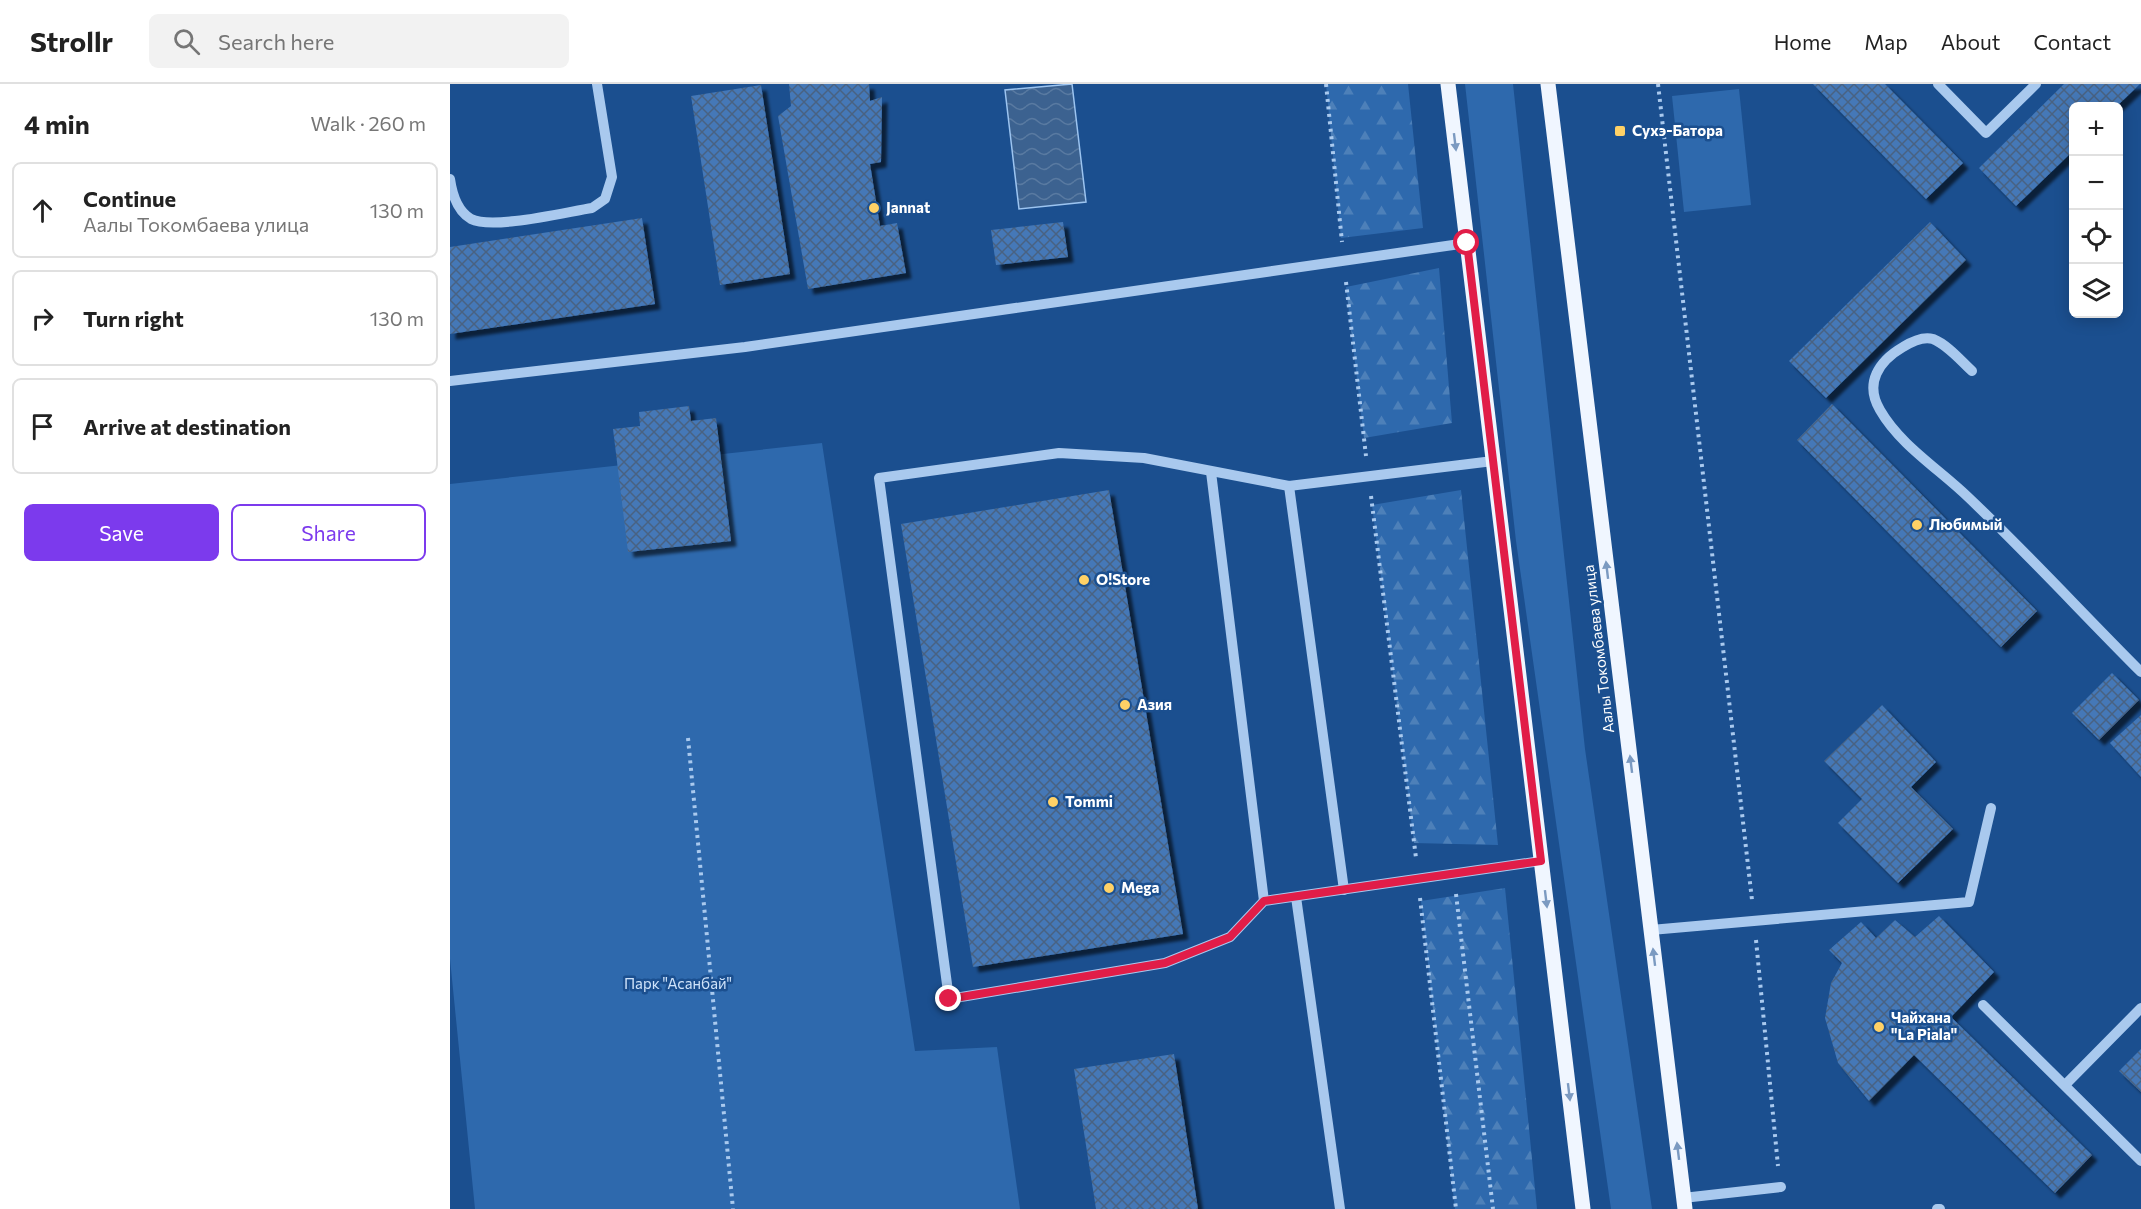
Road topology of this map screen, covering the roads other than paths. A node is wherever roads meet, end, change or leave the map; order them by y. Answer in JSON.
{"nodes":[{"id":1,"x":597,"y":84,"type":"edge"},
{"id":2,"x":1448,"y":84,"type":"edge"},
{"id":3,"x":1548,"y":84,"type":"edge"},
{"id":4,"x":1938,"y":84,"type":"edge"},
{"id":5,"x":2036,"y":84,"type":"edge"},
{"id":6,"x":450,"y":179,"type":"edge"},
{"id":7,"x":1467,"y":243,"type":"junction"},
{"id":8,"x":1972,"y":371,"type":"dead end"},
{"id":9,"x":450,"y":381,"type":"edge"},
{"id":10,"x":1493,"y":460,"type":"junction"},
{"id":11,"x":1211,"y":472,"type":"junction"},
{"id":12,"x":1290,"y":486,"type":"junction"},
{"id":13,"x":2141,"y":672,"type":"edge"},
{"id":14,"x":1991,"y":808,"type":"dead end"},
{"id":15,"x":1541,"y":861,"type":"junction"},
{"id":16,"x":1344,"y":891,"type":"junction"},
{"id":17,"x":1296,"y":897,"type":"junction"},
{"id":18,"x":1264,"y":901,"type":"junction"},
{"id":19,"x":1651,"y":930,"type":"junction"},
{"id":20,"x":1983,"y":1005,"type":"dead end"},
{"id":21,"x":2141,"y":1008,"type":"edge"},
{"id":22,"x":2065,"y":1085,"type":"junction"},
{"id":23,"x":2141,"y":1161,"type":"edge"},
{"id":24,"x":1780,"y":1187,"type":"road end"},
{"id":25,"x":1684,"y":1203,"type":"edge"},
{"id":26,"x":1340,"y":1209,"type":"edge"},
{"id":27,"x":1582,"y":1209,"type":"edge"}],
"edges":[{"from":1,"to":6,"type":"street"},
{"from":2,"to":7,"type":"main road","one_way":true},
{"from":19,"to":3,"type":"main road","name":"Аалы Токомбаева улица","one_way":true},
{"from":4,"to":5,"type":"street"},
{"from":7,"to":9,"type":"street"},
{"from":7,"to":10,"type":"main road"},
{"from":8,"to":13,"type":"street"},
{"from":10,"to":12,"type":"street"},
{"from":10,"to":15,"type":"main road"},
{"from":11,"to":12,"type":"street"},
{"from":11,"to":18,"type":"street"},
{"from":11,"to":18,"type":"street"},
{"from":12,"to":16,"type":"street"},
{"from":14,"to":19,"type":"street"},
{"from":15,"to":16,"type":"street"},
{"from":15,"to":27,"type":"main road","one_way":true},
{"from":16,"to":17,"type":"street"},
{"from":17,"to":18,"type":"street"},
{"from":17,"to":26,"type":"street"},
{"from":25,"to":19,"type":"main road","name":"Аалы Токомбаева улица","one_way":true},
{"from":20,"to":22,"type":"street"},
{"from":21,"to":22,"type":"street"},
{"from":22,"to":23,"type":"street"},
{"from":24,"to":25,"type":"street"}]}
